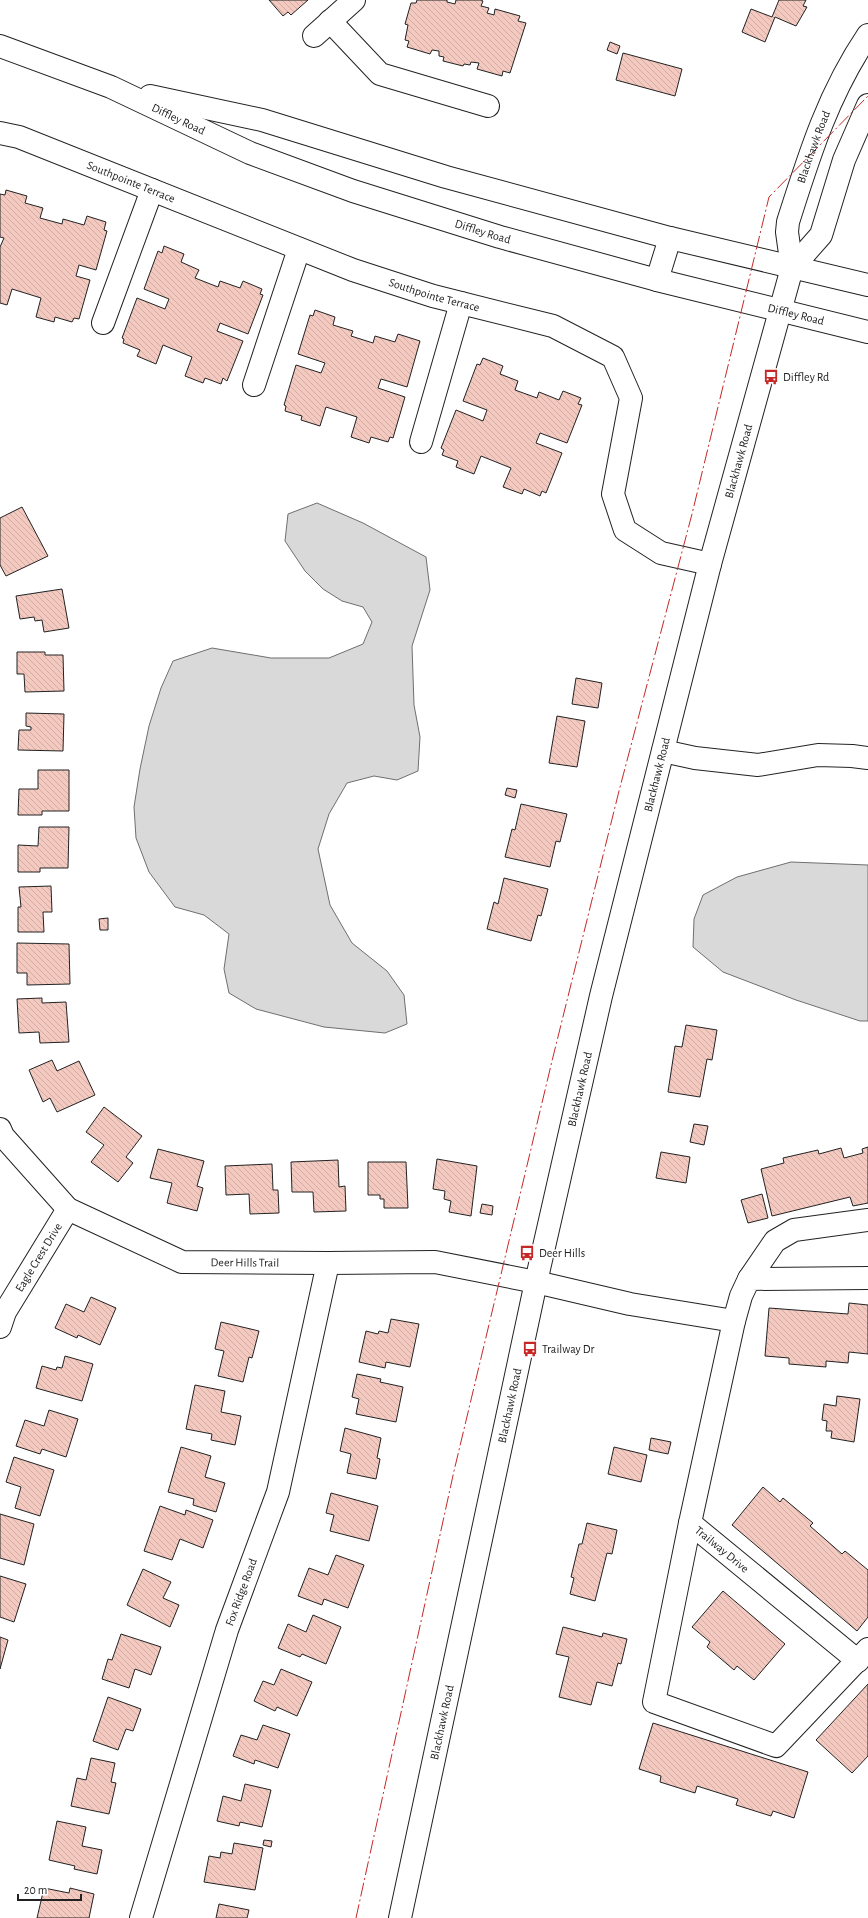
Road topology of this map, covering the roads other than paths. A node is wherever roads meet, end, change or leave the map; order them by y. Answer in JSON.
{"nodes":[{"id":1,"x":354,"y":0,"type":"edge"},
{"id":2,"x":330,"y":21,"type":"junction"},
{"id":3,"x":868,"y":35,"type":"edge"},
{"id":4,"x":314,"y":36,"type":"dead end"},
{"id":5,"x":0,"y":46,"type":"edge"},
{"id":6,"x":111,"y":87,"type":"junction"},
{"id":7,"x":868,"y":105,"type":"edge"},
{"id":8,"x":488,"y":106,"type":"dead end"},
{"id":9,"x":0,"y":133,"type":"edge"},
{"id":10,"x":152,"y":190,"type":"junction"},
{"id":11,"x":670,"y":238,"type":"junction"},
{"id":12,"x":299,"y":249,"type":"junction"},
{"id":13,"x":792,"y":268,"type":"junction"},
{"id":14,"x":657,"y":280,"type":"junction"},
{"id":15,"x":868,"y":285,"type":"edge"},
{"id":16,"x":461,"y":303,"type":"junction"},
{"id":17,"x":780,"y":311,"type":"junction"},
{"id":18,"x":103,"y":323,"type":"dead end"},
{"id":19,"x":868,"y":332,"type":"edge"},
{"id":20,"x":254,"y":385,"type":"dead end"},
{"id":21,"x":421,"y":442,"type":"dead end"},
{"id":22,"x":710,"y":564,"type":"junction"},
{"id":23,"x":663,"y":751,"type":"junction"},
{"id":24,"x":868,"y":758,"type":"edge"},
{"id":25,"x":0,"y":1129,"type":"edge"},
{"id":26,"x":68,"y":1209,"type":"junction"},
{"id":27,"x":868,"y":1220,"type":"edge"},
{"id":28,"x":328,"y":1263,"type":"junction"},
{"id":29,"x":868,"y":1278,"type":"edge"},
{"id":30,"x":749,"y":1279,"type":"junction"},
{"id":31,"x":536,"y":1282,"type":"junction"},
{"id":32,"x":734,"y":1321,"type":"junction"},
{"id":33,"x":0,"y":1327,"type":"edge"},
{"id":34,"x":690,"y":1523,"type":"junction"},
{"id":35,"x":863,"y":1655,"type":"edge"},
{"id":36,"x":141,"y":1918,"type":"edge"},
{"id":37,"x":400,"y":1918,"type":"edge"}],
"edges":[{"from":1,"to":2,"type":"street"},
{"from":2,"to":4,"type":"street"},
{"from":2,"to":8,"type":"street"},
{"from":3,"to":13,"type":"street","name":"Blackhawk Road"},
{"from":5,"to":6,"type":"street","name":"Diffley Road"},
{"from":6,"to":11,"type":"street","name":"Diffley Road"},
{"from":6,"to":14,"type":"street","name":"Diffley Road"},
{"from":7,"to":13,"type":"street","name":"Blackhawk Road"},
{"from":9,"to":10,"type":"street","name":"Southpointe Terrace"},
{"from":10,"to":12,"type":"street","name":"Southpointe Terrace"},
{"from":10,"to":18,"type":"street"},
{"from":11,"to":13,"type":"street","name":"Diffley Road"},
{"from":11,"to":14,"type":"street"},
{"from":12,"to":16,"type":"street","name":"Southpointe Terrace"},
{"from":12,"to":20,"type":"street"},
{"from":13,"to":15,"type":"street","name":"Diffley Road"},
{"from":13,"to":17,"type":"street","name":"Blackhawk Road"},
{"from":14,"to":17,"type":"street","name":"Diffley Road"},
{"from":16,"to":21,"type":"street"},
{"from":16,"to":22,"type":"street","name":"Southpointe Terrace"},
{"from":17,"to":19,"type":"street","name":"Diffley Road"},
{"from":17,"to":22,"type":"street","name":"Blackhawk Road"},
{"from":22,"to":23,"type":"street","name":"Blackhawk Road"},
{"from":23,"to":24,"type":"street"},
{"from":23,"to":31,"type":"street","name":"Blackhawk Road"},
{"from":25,"to":26,"type":"street","name":"Deer Hills Trail"},
{"from":26,"to":28,"type":"street","name":"Deer Hills Trail"},
{"from":26,"to":33,"type":"street","name":"Eagle Crest Drive"},
{"from":27,"to":30,"type":"street","name":"Trailway Drive"},
{"from":28,"to":31,"type":"street","name":"Deer Hills Trail"},
{"from":28,"to":36,"type":"street","name":"Fox Ridge Road"},
{"from":29,"to":30,"type":"street"},
{"from":30,"to":32,"type":"street","name":"Trailway Drive"},
{"from":31,"to":32,"type":"street"},
{"from":31,"to":37,"type":"street","name":"Blackhawk Road"},
{"from":32,"to":34,"type":"street","name":"Trailway Drive"},
{"from":34,"to":35,"type":"street","name":"Trailway Drive"},
{"from":34,"to":35,"type":"street"}]}
